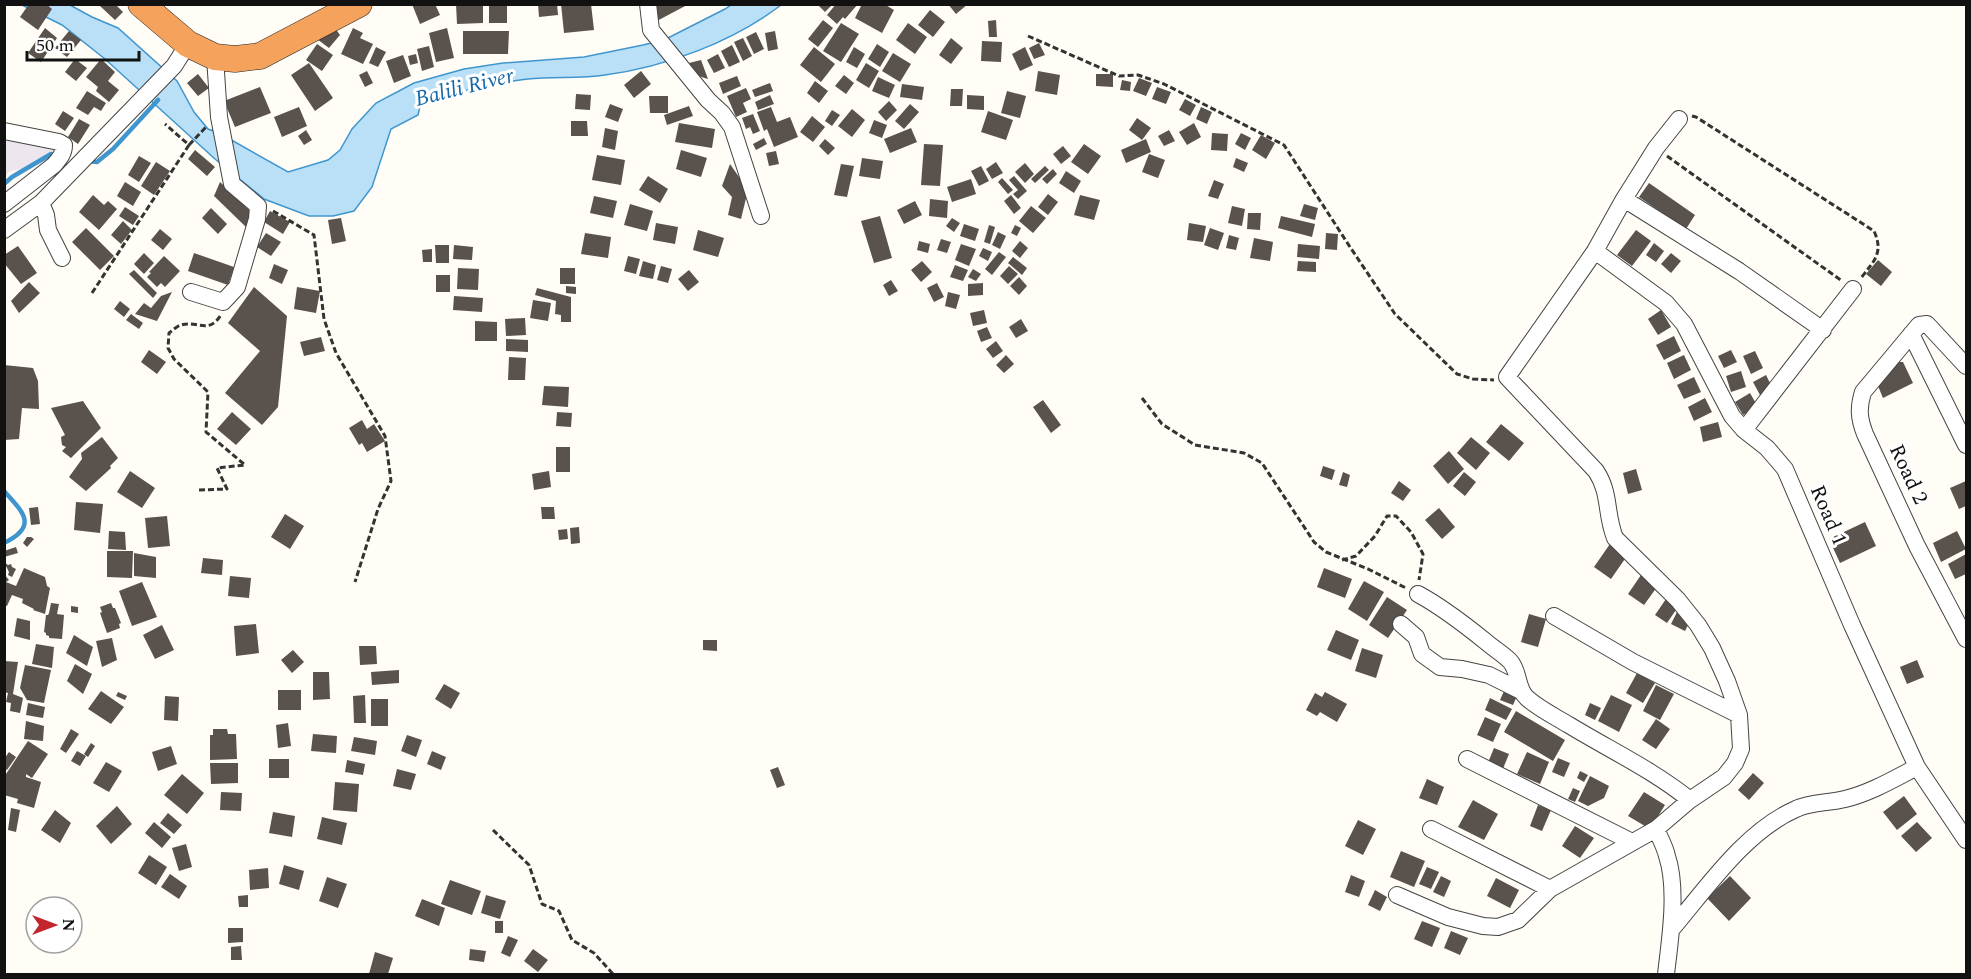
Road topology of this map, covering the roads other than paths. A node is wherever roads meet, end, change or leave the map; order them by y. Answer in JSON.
{"nodes":[{"id":1,"x":141,"y":4,"type":"edge"},
{"id":2,"x":359,"y":4,"type":"edge"},
{"id":3,"x":648,"y":4,"type":"edge"},
{"id":4,"x":188,"y":44,"type":"junction"},
{"id":5,"x":215,"y":57,"type":"junction"},
{"id":6,"x":1679,"y":119,"type":"road end"},
{"id":7,"x":4,"y":130,"type":"edge"},
{"id":8,"x":46,"y":197,"type":"junction"},
{"id":9,"x":1624,"y":199,"type":"junction"},
{"id":10,"x":4,"y":204,"type":"edge"},
{"id":11,"x":761,"y":216,"type":"dead end"},
{"id":12,"x":4,"y":230,"type":"edge"},
{"id":13,"x":1595,"y":251,"type":"junction"},
{"id":14,"x":62,"y":258,"type":"dead end"},
{"id":15,"x":1853,"y":289,"type":"road end"},
{"id":16,"x":191,"y":292,"type":"dead end"},
{"id":17,"x":1822,"y":330,"type":"junction"},
{"id":18,"x":1911,"y":334,"type":"junction"},
{"id":19,"x":1966,"y":366,"type":"edge"},
{"id":20,"x":1744,"y":430,"type":"junction"},
{"id":21,"x":1966,"y":445,"type":"edge"},
{"id":22,"x":1418,"y":594,"type":"road end"},
{"id":23,"x":1554,"y":616,"type":"dead end"},
{"id":24,"x":1401,"y":624,"type":"dead end"},
{"id":25,"x":1966,"y":639,"type":"edge"},
{"id":26,"x":1521,"y":691,"type":"junction"},
{"id":27,"x":1738,"y":715,"type":"junction"},
{"id":28,"x":1467,"y":759,"type":"dead end"},
{"id":29,"x":1917,"y":767,"type":"junction"},
{"id":30,"x":1690,"y":800,"type":"junction"},
{"id":31,"x":1431,"y":829,"type":"dead end"},
{"id":32,"x":1656,"y":830,"type":"junction"},
{"id":33,"x":1966,"y":840,"type":"edge"},
{"id":34,"x":1632,"y":842,"type":"junction"},
{"id":35,"x":1550,"y":889,"type":"junction"},
{"id":36,"x":1397,"y":895,"type":"dead end"},
{"id":37,"x":1671,"y":930,"type":"junction"},
{"id":38,"x":1666,"y":975,"type":"edge"}],
"edges":[{"from":1,"to":4,"type":"highway"},
{"from":2,"to":5,"type":"highway"},
{"from":3,"to":11,"type":"street"},
{"from":4,"to":5,"type":"highway"},
{"from":4,"to":8,"type":"street"},
{"from":5,"to":16,"type":"street"},
{"from":6,"to":9,"type":"street"},
{"from":7,"to":10,"type":"street"},
{"from":8,"to":12,"type":"street"},
{"from":8,"to":14,"type":"street"},
{"from":9,"to":13,"type":"street"},
{"from":9,"to":17,"type":"street"},
{"from":13,"to":20,"type":"street","name":"Road 1"},
{"from":13,"to":27,"type":"street"},
{"from":15,"to":17,"type":"street"},
{"from":17,"to":20,"type":"street"},
{"from":18,"to":19,"type":"street"},
{"from":18,"to":21,"type":"street"},
{"from":18,"to":25,"type":"street","name":"Road 2"},
{"from":20,"to":29,"type":"street","name":"Road 1"},
{"from":22,"to":26,"type":"street"},
{"from":23,"to":27,"type":"street"},
{"from":24,"to":26,"type":"street"},
{"from":26,"to":30,"type":"street"},
{"from":27,"to":30,"type":"street"},
{"from":28,"to":34,"type":"street"},
{"from":29,"to":33,"type":"street","name":"Road 1"},
{"from":29,"to":37,"type":"street"},
{"from":30,"to":32,"type":"street"},
{"from":31,"to":35,"type":"street"},
{"from":32,"to":34,"type":"street"},
{"from":32,"to":37,"type":"street"},
{"from":34,"to":35,"type":"street"},
{"from":35,"to":36,"type":"street"},
{"from":37,"to":38,"type":"street"}]}
